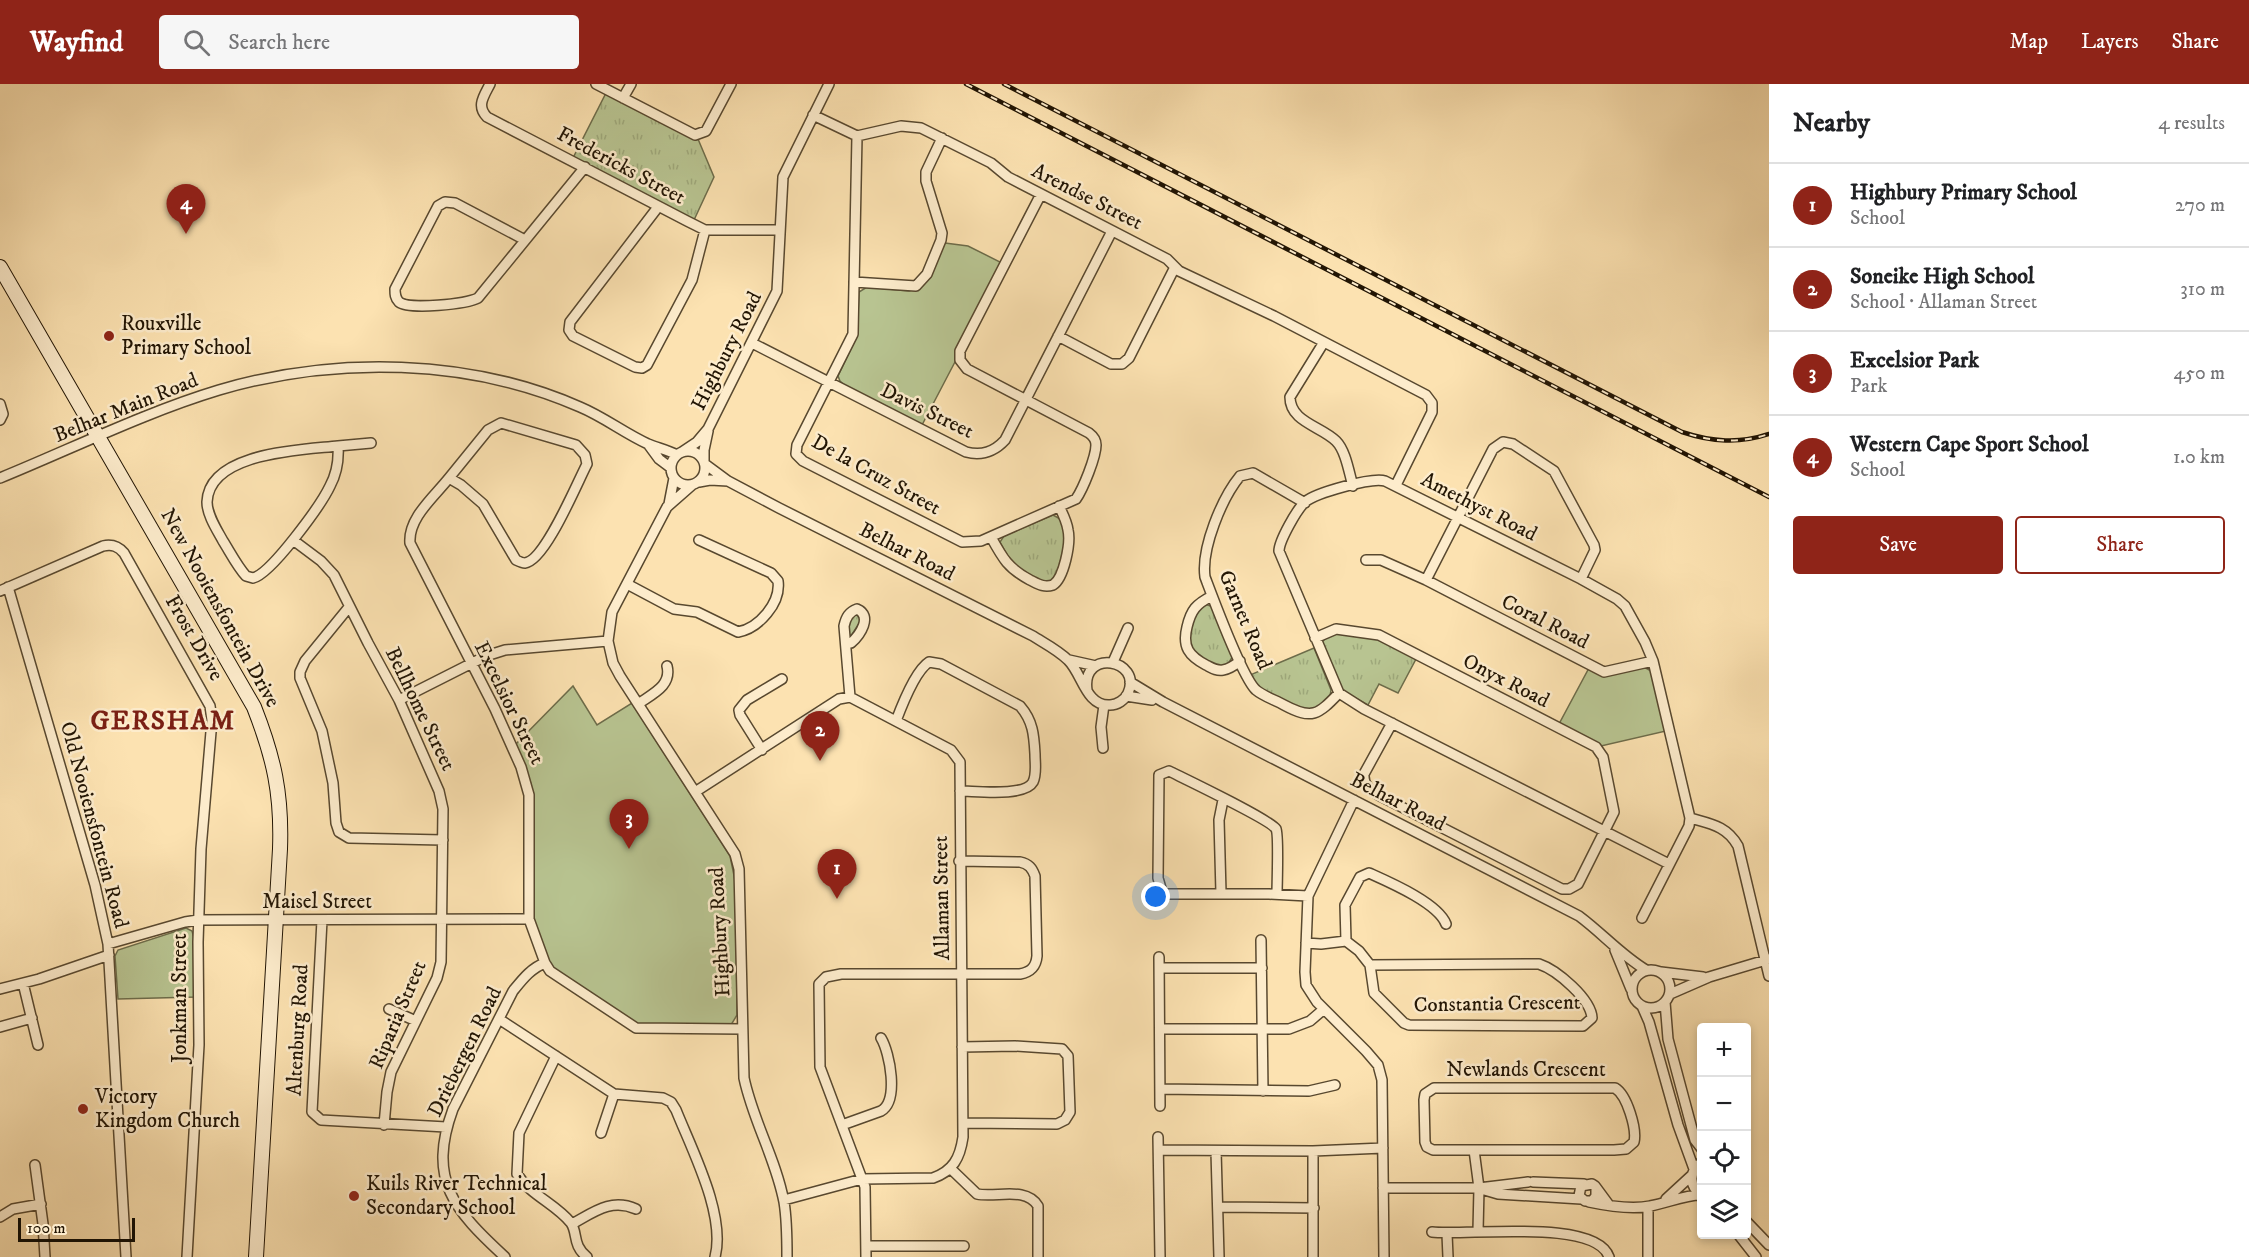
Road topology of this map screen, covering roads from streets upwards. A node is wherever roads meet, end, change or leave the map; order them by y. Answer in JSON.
{"nodes":[{"id":1,"x":490,"y":84,"type":"edge"},
{"id":2,"x":596,"y":84,"type":"edge"},
{"id":3,"x":631,"y":84,"type":"edge"},
{"id":4,"x":731,"y":84,"type":"edge"},
{"id":5,"x":829,"y":84,"type":"edge"},
{"id":6,"x":623,"y":98,"type":"junction"},
{"id":7,"x":813,"y":116,"type":"junction"},
{"id":8,"x":857,"y":136,"type":"junction"},
{"id":9,"x":942,"y":138,"type":"junction"},
{"id":10,"x":585,"y":167,"type":"junction"},
{"id":11,"x":1041,"y":194,"type":"junction"},
{"id":12,"x":658,"y":207,"type":"junction"},
{"id":13,"x":705,"y":230,"type":"junction"},
{"id":14,"x":780,"y":230,"type":"junction"},
{"id":15,"x":1112,"y":231,"type":"junction"},
{"id":16,"x":525,"y":240,"type":"junction"},
{"id":17,"x":0,"y":267,"type":"edge"},
{"id":18,"x":1175,"y":267,"type":"junction"},
{"id":19,"x":854,"y":282,"type":"junction"},
{"id":20,"x":1058,"y":336,"type":"junction"},
{"id":21,"x":1324,"y":342,"type":"junction"},
{"id":22,"x":752,"y":343,"type":"junction"},
{"id":23,"x":830,"y":382,"type":"junction"},
{"id":24,"x":1025,"y":399,"type":"junction"},
{"id":25,"x":0,"y":404,"type":"edge"},
{"id":26,"x":0,"y":420,"type":"edge"},
{"id":27,"x":708,"y":429,"type":"junction"},
{"id":28,"x":97,"y":438,"type":"junction"},
{"id":29,"x":371,"y":443,"type":"dead end"},
{"id":30,"x":648,"y":444,"type":"junction"},
{"id":31,"x":338,"y":446,"type":"junction"},
{"id":32,"x":680,"y":454,"type":"junction"},
{"id":33,"x":704,"y":462,"type":"junction"},
{"id":34,"x":672,"y":473,"type":"junction"},
{"id":35,"x":0,"y":478,"type":"edge"},
{"id":36,"x":449,"y":478,"type":"junction"},
{"id":37,"x":728,"y":481,"type":"junction"},
{"id":38,"x":695,"y":483,"type":"junction"},
{"id":39,"x":1396,"y":485,"type":"junction"},
{"id":40,"x":1353,"y":486,"type":"junction"},
{"id":41,"x":1305,"y":502,"type":"junction"},
{"id":42,"x":669,"y":504,"type":"junction"},
{"id":43,"x":1059,"y":506,"type":"junction"},
{"id":44,"x":1458,"y":517,"type":"junction"},
{"id":45,"x":991,"y":537,"type":"junction"},
{"id":46,"x":293,"y":540,"type":"junction"},
{"id":47,"x":699,"y":540,"type":"dead end"},
{"id":48,"x":1366,"y":560,"type":"dead end"},
{"id":49,"x":1581,"y":579,"type":"junction"},
{"id":50,"x":1426,"y":580,"type":"junction"},
{"id":51,"x":627,"y":584,"type":"junction"},
{"id":52,"x":4,"y":589,"type":"edge"},
{"id":53,"x":1212,"y":596,"type":"junction"},
{"id":54,"x":349,"y":607,"type":"junction"},
{"id":55,"x":1128,"y":628,"type":"dead end"},
{"id":56,"x":1315,"y":638,"type":"junction"},
{"id":57,"x":608,"y":641,"type":"junction"},
{"id":58,"x":846,"y":643,"type":"dead end"},
{"id":59,"x":1067,"y":659,"type":"junction"},
{"id":60,"x":1240,"y":661,"type":"junction"},
{"id":61,"x":1653,"y":661,"type":"junction"},
{"id":62,"x":1113,"y":662,"type":"junction"},
{"id":63,"x":472,"y":663,"type":"junction"},
{"id":64,"x":667,"y":666,"type":"dead end"},
{"id":65,"x":1096,"y":666,"type":"junction"},
{"id":66,"x":782,"y":679,"type":"dead end"},
{"id":67,"x":1130,"y":682,"type":"junction"},
{"id":68,"x":1087,"y":690,"type":"junction"},
{"id":69,"x":1339,"y":693,"type":"junction"},
{"id":70,"x":1126,"y":696,"type":"junction"},
{"id":71,"x":850,"y":697,"type":"junction"},
{"id":72,"x":399,"y":700,"type":"junction"},
{"id":73,"x":1163,"y":702,"type":"junction"},
{"id":74,"x":638,"y":704,"type":"junction"},
{"id":75,"x":1104,"y":705,"type":"junction"},
{"id":76,"x":896,"y":721,"type":"junction"},
{"id":77,"x":1392,"y":723,"type":"junction"},
{"id":78,"x":1103,"y":748,"type":"dead end"},
{"id":79,"x":762,"y":750,"type":"junction"},
{"id":80,"x":960,"y":791,"type":"junction"},
{"id":81,"x":695,"y":792,"type":"junction"},
{"id":82,"x":1223,"y":800,"type":"junction"},
{"id":83,"x":1354,"y":800,"type":"junction"},
{"id":84,"x":1690,"y":818,"type":"junction"},
{"id":85,"x":1605,"y":831,"type":"junction"},
{"id":86,"x":443,"y":840,"type":"junction"},
{"id":87,"x":959,"y":861,"type":"junction"},
{"id":88,"x":1669,"y":864,"type":"junction"},
{"id":89,"x":1221,"y":893,"type":"junction"},
{"id":90,"x":1277,"y":894,"type":"junction"},
{"id":91,"x":1308,"y":896,"type":"junction"},
{"id":92,"x":1642,"y":918,"type":"dead end"},
{"id":93,"x":529,"y":919,"type":"junction"},
{"id":94,"x":198,"y":920,"type":"junction"},
{"id":95,"x":322,"y":920,"type":"junction"},
{"id":96,"x":442,"y":920,"type":"junction"},
{"id":97,"x":276,"y":921,"type":"junction"},
{"id":98,"x":1446,"y":924,"type":"dead end"},
{"id":99,"x":1261,"y":940,"type":"dead end"},
{"id":100,"x":1346,"y":941,"type":"junction"},
{"id":101,"x":1611,"y":942,"type":"junction"},
{"id":102,"x":1306,"y":943,"type":"junction"},
{"id":103,"x":108,"y":944,"type":"junction"},
{"id":104,"x":109,"y":955,"type":"junction"},
{"id":105,"x":1159,"y":957,"type":"dead end"},
{"id":106,"x":1767,"y":960,"type":"edge"},
{"id":107,"x":545,"y":963,"type":"junction"},
{"id":108,"x":1370,"y":965,"type":"junction"},
{"id":109,"x":1160,"y":968,"type":"junction"},
{"id":110,"x":1262,"y":968,"type":"junction"},
{"id":111,"x":1646,"y":970,"type":"junction"},
{"id":112,"x":1661,"y":972,"type":"junction"},
{"id":113,"x":961,"y":973,"type":"junction"},
{"id":114,"x":1769,"y":976,"type":"edge"},
{"id":115,"x":1709,"y":977,"type":"junction"},
{"id":116,"x":23,"y":983,"type":"junction"},
{"id":117,"x":1631,"y":988,"type":"junction"},
{"id":118,"x":0,"y":989,"type":"edge"},
{"id":119,"x":1667,"y":998,"type":"junction"},
{"id":120,"x":1642,"y":1006,"type":"junction"},
{"id":121,"x":389,"y":1009,"type":"dead end"},
{"id":122,"x":1324,"y":1009,"type":"junction"},
{"id":123,"x":32,"y":1018,"type":"junction"},
{"id":124,"x":499,"y":1019,"type":"junction"},
{"id":125,"x":416,"y":1022,"type":"junction"},
{"id":126,"x":0,"y":1027,"type":"edge"},
{"id":127,"x":742,"y":1029,"type":"junction"},
{"id":128,"x":1160,"y":1029,"type":"junction"},
{"id":129,"x":1262,"y":1029,"type":"junction"},
{"id":130,"x":881,"y":1038,"type":"dead end"},
{"id":131,"x":38,"y":1045,"type":"dead end"},
{"id":132,"x":962,"y":1047,"type":"junction"},
{"id":133,"x":556,"y":1056,"type":"junction"},
{"id":134,"x":1335,"y":1085,"type":"dead end"},
{"id":135,"x":1160,"y":1089,"type":"junction"},
{"id":136,"x":1263,"y":1091,"type":"junction"},
{"id":137,"x":615,"y":1094,"type":"junction"},
{"id":138,"x":1160,"y":1106,"type":"dead end"},
{"id":139,"x":963,"y":1124,"type":"junction"},
{"id":140,"x":384,"y":1125,"type":"junction"},
{"id":141,"x":842,"y":1125,"type":"junction"},
{"id":142,"x":446,"y":1127,"type":"junction"},
{"id":143,"x":601,"y":1133,"type":"dead end"},
{"id":144,"x":1158,"y":1137,"type":"dead end"},
{"id":145,"x":1697,"y":1143,"type":"edge"},
{"id":146,"x":1383,"y":1148,"type":"junction"},
{"id":147,"x":1159,"y":1150,"type":"junction"},
{"id":148,"x":1474,"y":1150,"type":"junction"},
{"id":149,"x":1216,"y":1151,"type":"junction"},
{"id":150,"x":1313,"y":1151,"type":"junction"},
{"id":151,"x":35,"y":1165,"type":"dead end"},
{"id":152,"x":951,"y":1169,"type":"junction"},
{"id":153,"x":1696,"y":1169,"type":"edge"},
{"id":154,"x":862,"y":1179,"type":"junction"},
{"id":155,"x":1584,"y":1184,"type":"junction"},
{"id":156,"x":1383,"y":1188,"type":"junction"},
{"id":157,"x":1479,"y":1188,"type":"junction"},
{"id":158,"x":1596,"y":1190,"type":"junction"},
{"id":159,"x":1697,"y":1193,"type":"edge"},
{"id":160,"x":1697,"y":1196,"type":"edge"},
{"id":161,"x":784,"y":1200,"type":"junction"},
{"id":162,"x":1585,"y":1200,"type":"junction"},
{"id":163,"x":1662,"y":1203,"type":"junction"},
{"id":164,"x":41,"y":1204,"type":"junction"},
{"id":165,"x":1609,"y":1205,"type":"junction"},
{"id":166,"x":1218,"y":1207,"type":"junction"},
{"id":167,"x":1648,"y":1207,"type":"junction"},
{"id":168,"x":1314,"y":1208,"type":"junction"},
{"id":169,"x":636,"y":1209,"type":"dead end"},
{"id":170,"x":0,"y":1217,"type":"edge"},
{"id":171,"x":572,"y":1224,"type":"junction"},
{"id":172,"x":1751,"y":1226,"type":"edge"},
{"id":173,"x":1478,"y":1231,"type":"junction"},
{"id":174,"x":1432,"y":1232,"type":"dead end"},
{"id":175,"x":1448,"y":1234,"type":"junction"},
{"id":176,"x":1742,"y":1239,"type":"edge"},
{"id":177,"x":1769,"y":1245,"type":"edge"},
{"id":178,"x":867,"y":1246,"type":"junction"},
{"id":179,"x":964,"y":1246,"type":"dead end"},
{"id":180,"x":584,"y":1256,"type":"edge"},
{"id":181,"x":45,"y":1257,"type":"edge"},
{"id":182,"x":126,"y":1257,"type":"edge"},
{"id":183,"x":187,"y":1257,"type":"edge"},
{"id":184,"x":256,"y":1257,"type":"edge"},
{"id":185,"x":505,"y":1257,"type":"edge"},
{"id":186,"x":715,"y":1257,"type":"edge"},
{"id":187,"x":787,"y":1257,"type":"edge"},
{"id":188,"x":866,"y":1257,"type":"edge"},
{"id":189,"x":1038,"y":1257,"type":"edge"},
{"id":190,"x":1160,"y":1257,"type":"edge"},
{"id":191,"x":1219,"y":1257,"type":"edge"},
{"id":192,"x":1313,"y":1257,"type":"edge"},
{"id":193,"x":1384,"y":1257,"type":"edge"},
{"id":194,"x":1448,"y":1257,"type":"edge"},
{"id":195,"x":1609,"y":1257,"type":"edge"},
{"id":196,"x":1648,"y":1257,"type":"edge"},
{"id":197,"x":1756,"y":1257,"type":"edge"}],
"edges":[{"from":1,"to":10,"type":"street","name":"Fredericks Street"},
{"from":2,"to":6,"type":"street"},
{"from":3,"to":6,"type":"street"},
{"from":4,"to":6,"type":"street"},
{"from":5,"to":7,"type":"street","name":"Highbury Road"},
{"from":7,"to":8,"type":"street"},
{"from":7,"to":14,"type":"street","name":"Highbury Road"},
{"from":8,"to":9,"type":"street","name":"Arendse Street"},
{"from":8,"to":19,"type":"street","name":"De la Cruz Street"},
{"from":9,"to":11,"type":"street","name":"Arendse Street"},
{"from":9,"to":19,"type":"street"},
{"from":10,"to":12,"type":"street","name":"Fredericks Street"},
{"from":10,"to":16,"type":"street"},
{"from":11,"to":15,"type":"street","name":"Arendse Street"},
{"from":11,"to":24,"type":"street"},
{"from":12,"to":13,"type":"street","name":"Fredericks Street"},
{"from":12,"to":13,"type":"street"},
{"from":13,"to":14,"type":"street","name":"Fredericks Street"},
{"from":14,"to":22,"type":"street","name":"Highbury Road"},
{"from":15,"to":18,"type":"street","name":"Arendse Street"},
{"from":15,"to":20,"type":"street","name":"Davis Street"},
{"from":16,"to":16,"type":"street"},
{"from":17,"to":28,"type":"street","name":"New Nooiensfontein Drive"},
{"from":18,"to":20,"type":"street"},
{"from":18,"to":21,"type":"street","name":"Arendse Street"},
{"from":19,"to":23,"type":"street","name":"De la Cruz Street"},
{"from":20,"to":24,"type":"street","name":"Davis Street"},
{"from":21,"to":39,"type":"street","name":"Arendse Street"},
{"from":21,"to":40,"type":"street"},
{"from":22,"to":23,"type":"street","name":"Davis Street"},
{"from":22,"to":27,"type":"street","name":"Highbury Road"},
{"from":23,"to":24,"type":"street","name":"Davis Street"},
{"from":23,"to":45,"type":"street","name":"De la Cruz Street"},
{"from":24,"to":43,"type":"street","name":"De la Cruz Street"},
{"from":25,"to":26,"type":"street"},
{"from":27,"to":32,"type":"street","name":"Highbury Road"},
{"from":27,"to":33,"type":"street","name":"Highbury Road"},
{"from":28,"to":30,"type":"street","name":"Belhar Main Road"},
{"from":28,"to":35,"type":"street","name":"Belhar Main Road"},
{"from":28,"to":97,"type":"street","name":"New Nooiensfontein Drive"},
{"from":29,"to":31,"type":"street"},
{"from":30,"to":32,"type":"street"},
{"from":30,"to":34,"type":"street"},
{"from":31,"to":46,"type":"street"},
{"from":31,"to":46,"type":"street"},
{"from":32,"to":33,"type":"street"},
{"from":32,"to":34,"type":"street"},
{"from":33,"to":37,"type":"street","name":"Belhar Road"},
{"from":33,"to":38,"type":"street"},
{"from":34,"to":38,"type":"street"},
{"from":34,"to":42,"type":"street","name":"Highbury Road"},
{"from":36,"to":36,"type":"street","name":"Excelsior Street"},
{"from":36,"to":63,"type":"street","name":"Excelsior Street"},
{"from":37,"to":38,"type":"street","name":"Belhar Road"},
{"from":37,"to":59,"type":"street","name":"Belhar Road"},
{"from":38,"to":42,"type":"street","name":"Highbury Road"},
{"from":39,"to":40,"type":"street","name":"Amethyst Road"},
{"from":39,"to":44,"type":"street","name":"Amethyst Road"},
{"from":40,"to":41,"type":"street","name":"Amethyst Road"},
{"from":41,"to":53,"type":"street","name":"Garnet Road"},
{"from":41,"to":56,"type":"street"},
{"from":42,"to":51,"type":"street","name":"Highbury Road"},
{"from":43,"to":45,"type":"street","name":"De la Cruz Street"},
{"from":43,"to":45,"type":"street"},
{"from":44,"to":49,"type":"street","name":"Amethyst Road"},
{"from":44,"to":49,"type":"street"},
{"from":44,"to":50,"type":"street"},
{"from":46,"to":54,"type":"street","name":"Bellhome Street"},
{"from":47,"to":51,"type":"street"},
{"from":48,"to":50,"type":"street","name":"Coral Road"},
{"from":49,"to":61,"type":"street","name":"Amethyst Road"},
{"from":50,"to":61,"type":"street","name":"Coral Road"},
{"from":51,"to":57,"type":"street","name":"Highbury Road"},
{"from":52,"to":94,"type":"street","name":"Frost Drive"},
{"from":52,"to":103,"type":"street","name":"Old Nooiensfontein Road"},
{"from":53,"to":60,"type":"street","name":"Garnet Road"},
{"from":53,"to":60,"type":"street"},
{"from":54,"to":72,"type":"street","name":"Bellhome Street"},
{"from":54,"to":86,"type":"street"},
{"from":55,"to":62,"type":"street"},
{"from":56,"to":69,"type":"street"},
{"from":56,"to":85,"type":"street","name":"Onyx Road"},
{"from":57,"to":63,"type":"street"},
{"from":57,"to":74,"type":"street","name":"Highbury Road"},
{"from":58,"to":71,"type":"street"},
{"from":59,"to":65,"type":"street","name":"Belhar Road"},
{"from":59,"to":68,"type":"street","name":"Belhar Road"},
{"from":60,"to":69,"type":"street","name":"Garnet Road"},
{"from":61,"to":84,"type":"street","name":"Amethyst Road"},
{"from":62,"to":65,"type":"street"},
{"from":62,"to":67,"type":"street"},
{"from":63,"to":72,"type":"street"},
{"from":63,"to":93,"type":"street","name":"Excelsior Street"},
{"from":64,"to":74,"type":"street"},
{"from":65,"to":68,"type":"street"},
{"from":66,"to":79,"type":"street"},
{"from":67,"to":70,"type":"street"},
{"from":67,"to":73,"type":"street","name":"Belhar Road"},
{"from":68,"to":75,"type":"street"},
{"from":69,"to":77,"type":"street"},
{"from":70,"to":73,"type":"street","name":"Belhar Road"},
{"from":70,"to":75,"type":"street"},
{"from":71,"to":76,"type":"street","name":"Allaman Street"},
{"from":71,"to":79,"type":"street"},
{"from":72,"to":86,"type":"street","name":"Bellhome Street"},
{"from":73,"to":83,"type":"street","name":"Belhar Road"},
{"from":74,"to":81,"type":"street","name":"Highbury Road"},
{"from":75,"to":78,"type":"street"},
{"from":76,"to":80,"type":"street","name":"Allaman Street"},
{"from":76,"to":80,"type":"street"},
{"from":77,"to":85,"type":"street"},
{"from":77,"to":85,"type":"street","name":"Onyx Road"},
{"from":79,"to":81,"type":"street"},
{"from":80,"to":87,"type":"street","name":"Allaman Street"},
{"from":81,"to":127,"type":"street","name":"Highbury Road"},
{"from":82,"to":89,"type":"street"},
{"from":82,"to":89,"type":"street"},
{"from":82,"to":90,"type":"street"},
{"from":83,"to":91,"type":"street"},
{"from":83,"to":101,"type":"street","name":"Belhar Road"},
{"from":84,"to":88,"type":"street"},
{"from":84,"to":106,"type":"street"},
{"from":85,"to":88,"type":"street"},
{"from":86,"to":96,"type":"street","name":"Bellhome Street"},
{"from":87,"to":113,"type":"street","name":"Allaman Street"},
{"from":87,"to":113,"type":"street"},
{"from":88,"to":92,"type":"street"},
{"from":89,"to":90,"type":"street"},
{"from":90,"to":91,"type":"street"},
{"from":91,"to":102,"type":"street"},
{"from":93,"to":96,"type":"street","name":"Maisel Street"},
{"from":93,"to":107,"type":"street","name":"Excelsior Street"},
{"from":94,"to":97,"type":"street","name":"Maisel Street"},
{"from":94,"to":103,"type":"street","name":"Maisel Street"},
{"from":94,"to":183,"type":"street","name":"Jonkman Street"},
{"from":95,"to":96,"type":"street","name":"Maisel Street"},
{"from":95,"to":97,"type":"street","name":"Maisel Street"},
{"from":95,"to":140,"type":"street","name":"Altenburg Road"},
{"from":96,"to":125,"type":"street","name":"Riparia Street"},
{"from":97,"to":184,"type":"street","name":"New Nooiensfontein Drive"},
{"from":98,"to":100,"type":"street"},
{"from":99,"to":110,"type":"street"},
{"from":100,"to":102,"type":"street"},
{"from":100,"to":108,"type":"street"},
{"from":101,"to":111,"type":"street","name":"Belhar Road"},
{"from":101,"to":117,"type":"street","name":"Belhar Road"},
{"from":102,"to":122,"type":"street"},
{"from":103,"to":104,"type":"street","name":"Old Nooiensfontein Road"},
{"from":104,"to":116,"type":"street"},
{"from":104,"to":182,"type":"street","name":"Old Nooiensfontein Road"},
{"from":105,"to":109,"type":"street"},
{"from":106,"to":114,"type":"street"},
{"from":106,"to":115,"type":"street"},
{"from":107,"to":124,"type":"street","name":"Driebergen Road"},
{"from":107,"to":127,"type":"street","name":"Excelsior Street"},
{"from":108,"to":108,"type":"street","name":"Constantia Crescent"},
{"from":109,"to":110,"type":"street"},
{"from":109,"to":128,"type":"street"},
{"from":110,"to":129,"type":"street"},
{"from":111,"to":112,"type":"street"},
{"from":111,"to":117,"type":"street"},
{"from":112,"to":115,"type":"street"},
{"from":112,"to":119,"type":"street"},
{"from":113,"to":132,"type":"street","name":"Allaman Street"},
{"from":113,"to":141,"type":"street"},
{"from":115,"to":119,"type":"street"},
{"from":116,"to":118,"type":"street"},
{"from":116,"to":123,"type":"street"},
{"from":117,"to":120,"type":"street"},
{"from":119,"to":120,"type":"street"},
{"from":119,"to":145,"type":"street"},
{"from":120,"to":153,"type":"street"},
{"from":121,"to":125,"type":"street"},
{"from":122,"to":129,"type":"street"},
{"from":122,"to":146,"type":"street"},
{"from":123,"to":126,"type":"street"},
{"from":123,"to":131,"type":"street"},
{"from":124,"to":133,"type":"street"},
{"from":124,"to":142,"type":"street","name":"Driebergen Road"},
{"from":125,"to":140,"type":"street","name":"Riparia Street"},
{"from":127,"to":161,"type":"street","name":"Highbury Road"},
{"from":128,"to":129,"type":"street"},
{"from":128,"to":135,"type":"street"},
{"from":129,"to":136,"type":"street"},
{"from":130,"to":141,"type":"street"},
{"from":132,"to":139,"type":"street","name":"Allaman Street"},
{"from":132,"to":139,"type":"street"},
{"from":133,"to":137,"type":"street"},
{"from":133,"to":171,"type":"street"},
{"from":134,"to":136,"type":"street"},
{"from":135,"to":136,"type":"street"},
{"from":135,"to":138,"type":"street"},
{"from":137,"to":143,"type":"street"},
{"from":137,"to":186,"type":"street"},
{"from":139,"to":152,"type":"street","name":"Allaman Street"},
{"from":140,"to":142,"type":"street","name":"Altenburg Road"},
{"from":141,"to":154,"type":"street"},
{"from":142,"to":185,"type":"street","name":"Driebergen Road"},
{"from":144,"to":147,"type":"street"},
{"from":146,"to":150,"type":"street"},
{"from":146,"to":156,"type":"street"},
{"from":147,"to":149,"type":"street"},
{"from":147,"to":190,"type":"street"},
{"from":148,"to":148,"type":"street","name":"Newlands Crescent"},
{"from":148,"to":157,"type":"street"},
{"from":149,"to":150,"type":"street"},
{"from":149,"to":166,"type":"street"},
{"from":150,"to":168,"type":"street"},
{"from":151,"to":164,"type":"street"},
{"from":152,"to":154,"type":"street"},
{"from":152,"to":189,"type":"street"},
{"from":153,"to":159,"type":"street"},
{"from":153,"to":163,"type":"street"},
{"from":154,"to":161,"type":"street"},
{"from":154,"to":178,"type":"street"},
{"from":155,"to":157,"type":"street"},
{"from":155,"to":158,"type":"street"},
{"from":155,"to":162,"type":"street"},
{"from":156,"to":157,"type":"street"},
{"from":156,"to":193,"type":"street"},
{"from":157,"to":162,"type":"street"},
{"from":157,"to":173,"type":"street"},
{"from":158,"to":162,"type":"street"},
{"from":158,"to":165,"type":"street"},
{"from":160,"to":163,"type":"street"},
{"from":161,"to":187,"type":"street","name":"Highbury Road"},
{"from":162,"to":165,"type":"street"},
{"from":163,"to":167,"type":"street"},
{"from":164,"to":170,"type":"street"},
{"from":164,"to":181,"type":"street"},
{"from":165,"to":167,"type":"street"},
{"from":166,"to":168,"type":"street"},
{"from":166,"to":191,"type":"street"},
{"from":167,"to":196,"type":"street"},
{"from":168,"to":192,"type":"street"},
{"from":169,"to":171,"type":"street"},
{"from":171,"to":180,"type":"street"},
{"from":172,"to":177,"type":"street"},
{"from":173,"to":175,"type":"street"},
{"from":173,"to":195,"type":"street"},
{"from":174,"to":175,"type":"street"},
{"from":175,"to":194,"type":"street"},
{"from":176,"to":197,"type":"street"},
{"from":178,"to":179,"type":"street"},
{"from":178,"to":188,"type":"street"}]}
